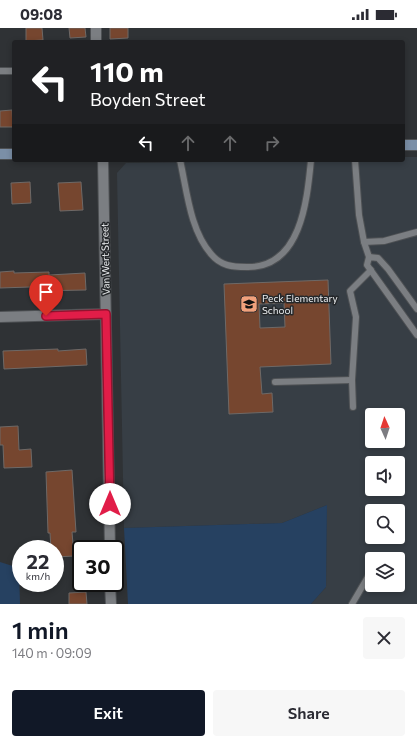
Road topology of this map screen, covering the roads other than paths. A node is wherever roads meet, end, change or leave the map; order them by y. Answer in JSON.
{"nodes":[{"id":1,"x":96,"y":28,"type":"edge"},
{"id":2,"x":96,"y":40,"type":"edge"},
{"id":3,"x":0,"y":71,"type":"edge"},
{"id":4,"x":12,"y":71,"type":"edge"},
{"id":5,"x":405,"y":145,"type":"edge"},
{"id":6,"x":417,"y":145,"type":"edge"},
{"id":7,"x":0,"y":154,"type":"edge"},
{"id":8,"x":12,"y":154,"type":"edge"},
{"id":9,"x":103,"y":162,"type":"edge"},
{"id":10,"x":180,"y":162,"type":"edge"},
{"id":11,"x":311,"y":162,"type":"edge"},
{"id":12,"x":355,"y":162,"type":"edge"},
{"id":13,"x":417,"y":232,"type":"edge"},
{"id":14,"x":364,"y":242,"type":"junction"},
{"id":15,"x":369,"y":257,"type":"junction"},
{"id":16,"x":371,"y":270,"type":"junction"},
{"id":17,"x":417,"y":309,"type":"edge"},
{"id":18,"x":106,"y":314,"type":"junction"},
{"id":19,"x":0,"y":317,"type":"edge"},
{"id":20,"x":417,"y":335,"type":"edge"},
{"id":21,"x":352,"y":380,"type":"junction"},
{"id":22,"x":275,"y":382,"type":"dead end"},
{"id":23,"x":353,"y":407,"type":"dead end"},
{"id":24,"x":110,"y":540,"type":"edge"},
{"id":25,"x":365,"y":582,"type":"edge"},
{"id":26,"x":110,"y":592,"type":"edge"},
{"id":27,"x":111,"y":604,"type":"edge"},
{"id":28,"x":352,"y":604,"type":"edge"}],
"edges":[{"from":1,"to":2,"type":"street"},
{"from":3,"to":4,"type":"lane"},
{"from":5,"to":6,"type":"main road"},
{"from":7,"to":8,"type":"main road"},
{"from":9,"to":18,"type":"street","name":"Van Wert Street"},
{"from":10,"to":11,"type":"lane"},
{"from":12,"to":14,"type":"lane"},
{"from":13,"to":14,"type":"lane"},
{"from":14,"to":15,"type":"lane"},
{"from":15,"to":16,"type":"lane"},
{"from":15,"to":17,"type":"lane"},
{"from":16,"to":20,"type":"lane"},
{"from":16,"to":21,"type":"lane"},
{"from":18,"to":19,"type":"street"},
{"from":18,"to":24,"type":"street","name":"Van Wert Street"},
{"from":21,"to":22,"type":"lane"},
{"from":21,"to":23,"type":"lane"},
{"from":25,"to":28,"type":"lane"},
{"from":26,"to":27,"type":"street"}]}
